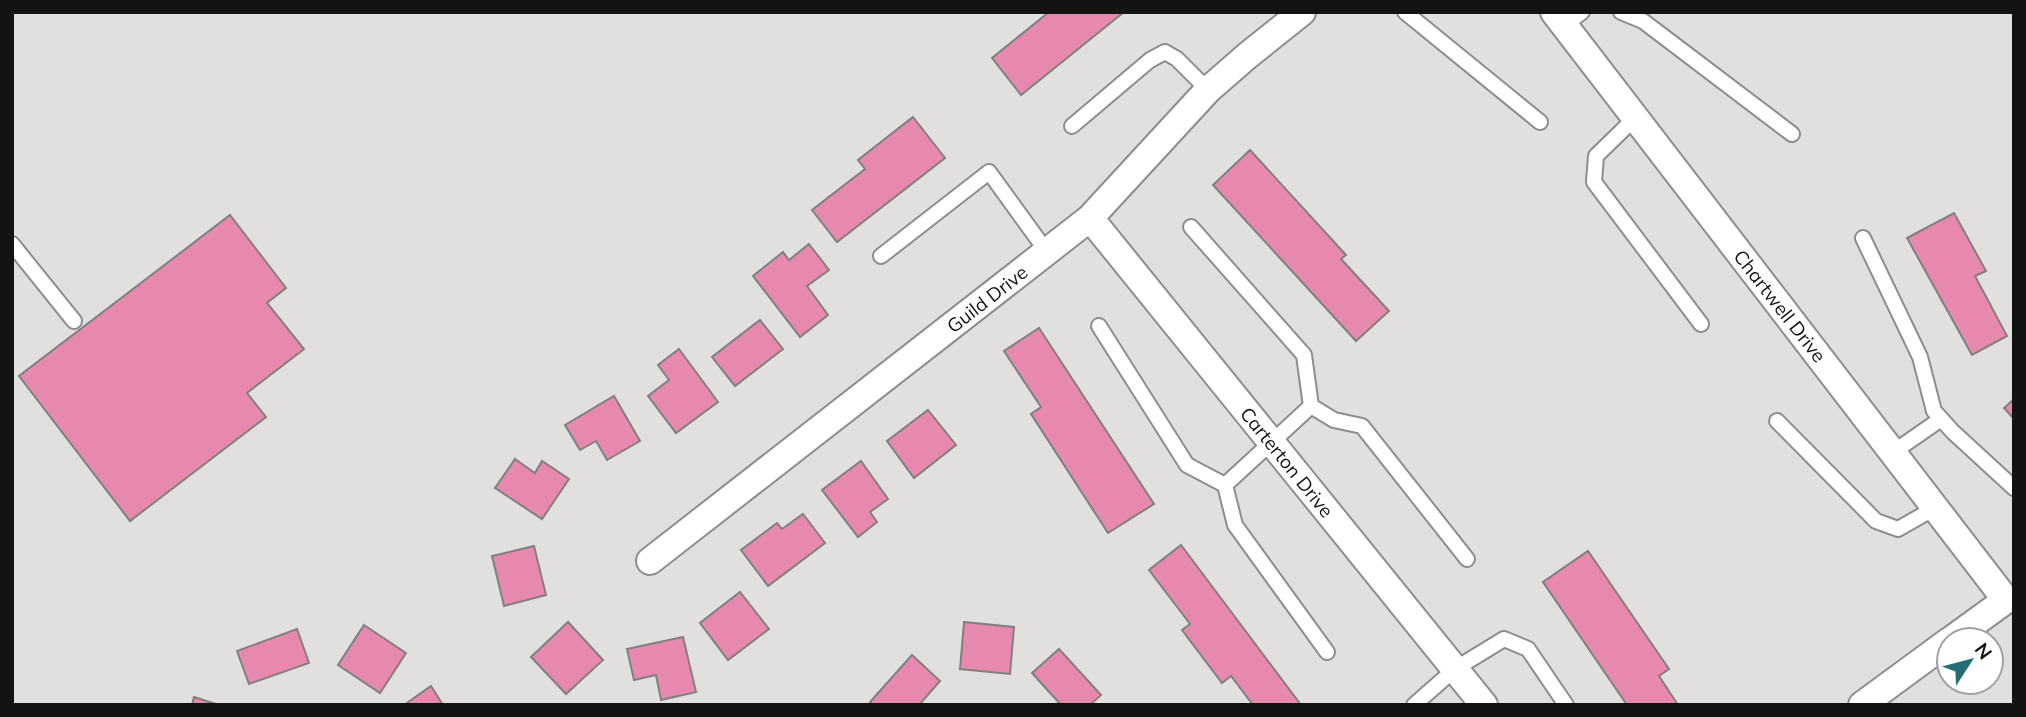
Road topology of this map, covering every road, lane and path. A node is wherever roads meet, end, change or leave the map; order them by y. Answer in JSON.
{"nodes":[{"id":1,"x":1302,"y":12,"type":"edge"},
{"id":2,"x":1405,"y":12,"type":"edge"},
{"id":3,"x":1621,"y":12,"type":"edge"},
{"id":4,"x":1567,"y":17,"type":"edge"},
{"id":5,"x":1208,"y":90,"type":"junction"},
{"id":6,"x":1635,"y":117,"type":"junction"},
{"id":7,"x":1540,"y":122,"type":"dead end"},
{"id":8,"x":1072,"y":126,"type":"dead end"},
{"id":9,"x":1792,"y":134,"type":"dead end"},
{"id":10,"x":1090,"y":218,"type":"junction"},
{"id":11,"x":1191,"y":227,"type":"dead end"},
{"id":12,"x":1863,"y":238,"type":"dead end"},
{"id":13,"x":12,"y":244,"type":"edge"},
{"id":14,"x":1047,"y":252,"type":"junction"},
{"id":15,"x":881,"y":256,"type":"dead end"},
{"id":16,"x":74,"y":321,"type":"dead end"},
{"id":17,"x":1701,"y":324,"type":"dead end"},
{"id":18,"x":1099,"y":326,"type":"dead end"},
{"id":19,"x":1311,"y":406,"type":"junction"},
{"id":20,"x":1941,"y":419,"type":"junction"},
{"id":21,"x":1777,"y":421,"type":"dead end"},
{"id":22,"x":1272,"y":443,"type":"junction"},
{"id":23,"x":1892,"y":453,"type":"junction"},
{"id":24,"x":1226,"y":485,"type":"junction"},
{"id":25,"x":2014,"y":488,"type":"edge"},
{"id":26,"x":1935,"y":508,"type":"junction"},
{"id":27,"x":1467,"y":559,"type":"dead end"},
{"id":28,"x":650,"y":561,"type":"dead end"},
{"id":29,"x":1970,"y":626,"type":"edge"},
{"id":30,"x":1327,"y":652,"type":"dead end"},
{"id":31,"x":1935,"y":652,"type":"edge"},
{"id":32,"x":1455,"y":669,"type":"junction"},
{"id":33,"x":1414,"y":705,"type":"edge"},
{"id":34,"x":1484,"y":705,"type":"edge"},
{"id":35,"x":1566,"y":705,"type":"edge"},
{"id":36,"x":1862,"y":705,"type":"edge"}],
"edges":[{"from":1,"to":5,"type":"street","name":"Guild Drive"},
{"from":2,"to":7,"type":"lane"},
{"from":3,"to":9,"type":"lane"},
{"from":4,"to":6,"type":"street","name":"Chartwell Drive"},
{"from":5,"to":8,"type":"lane"},
{"from":5,"to":10,"type":"street","name":"Guild Drive"},
{"from":6,"to":17,"type":"lane"},
{"from":6,"to":23,"type":"street","name":"Chartwell Drive"},
{"from":10,"to":14,"type":"street","name":"Guild Drive"},
{"from":10,"to":22,"type":"street","name":"Carterton Drive"},
{"from":11,"to":19,"type":"lane"},
{"from":12,"to":20,"type":"lane"},
{"from":13,"to":16,"type":"lane"},
{"from":14,"to":15,"type":"lane"},
{"from":14,"to":28,"type":"street","name":"Guild Drive"},
{"from":18,"to":24,"type":"lane"},
{"from":19,"to":22,"type":"lane"},
{"from":19,"to":27,"type":"lane"},
{"from":20,"to":23,"type":"lane"},
{"from":20,"to":25,"type":"lane"},
{"from":21,"to":26,"type":"lane"},
{"from":22,"to":24,"type":"lane"},
{"from":22,"to":32,"type":"street","name":"Carterton Drive"},
{"from":23,"to":26,"type":"street","name":"Chartwell Drive"},
{"from":24,"to":30,"type":"lane"},
{"from":26,"to":29,"type":"street","name":"Chartwell Drive"},
{"from":31,"to":36,"type":"street"},
{"from":32,"to":33,"type":"lane"},
{"from":32,"to":34,"type":"street","name":"Carterton Drive"},
{"from":32,"to":35,"type":"lane"}]}
